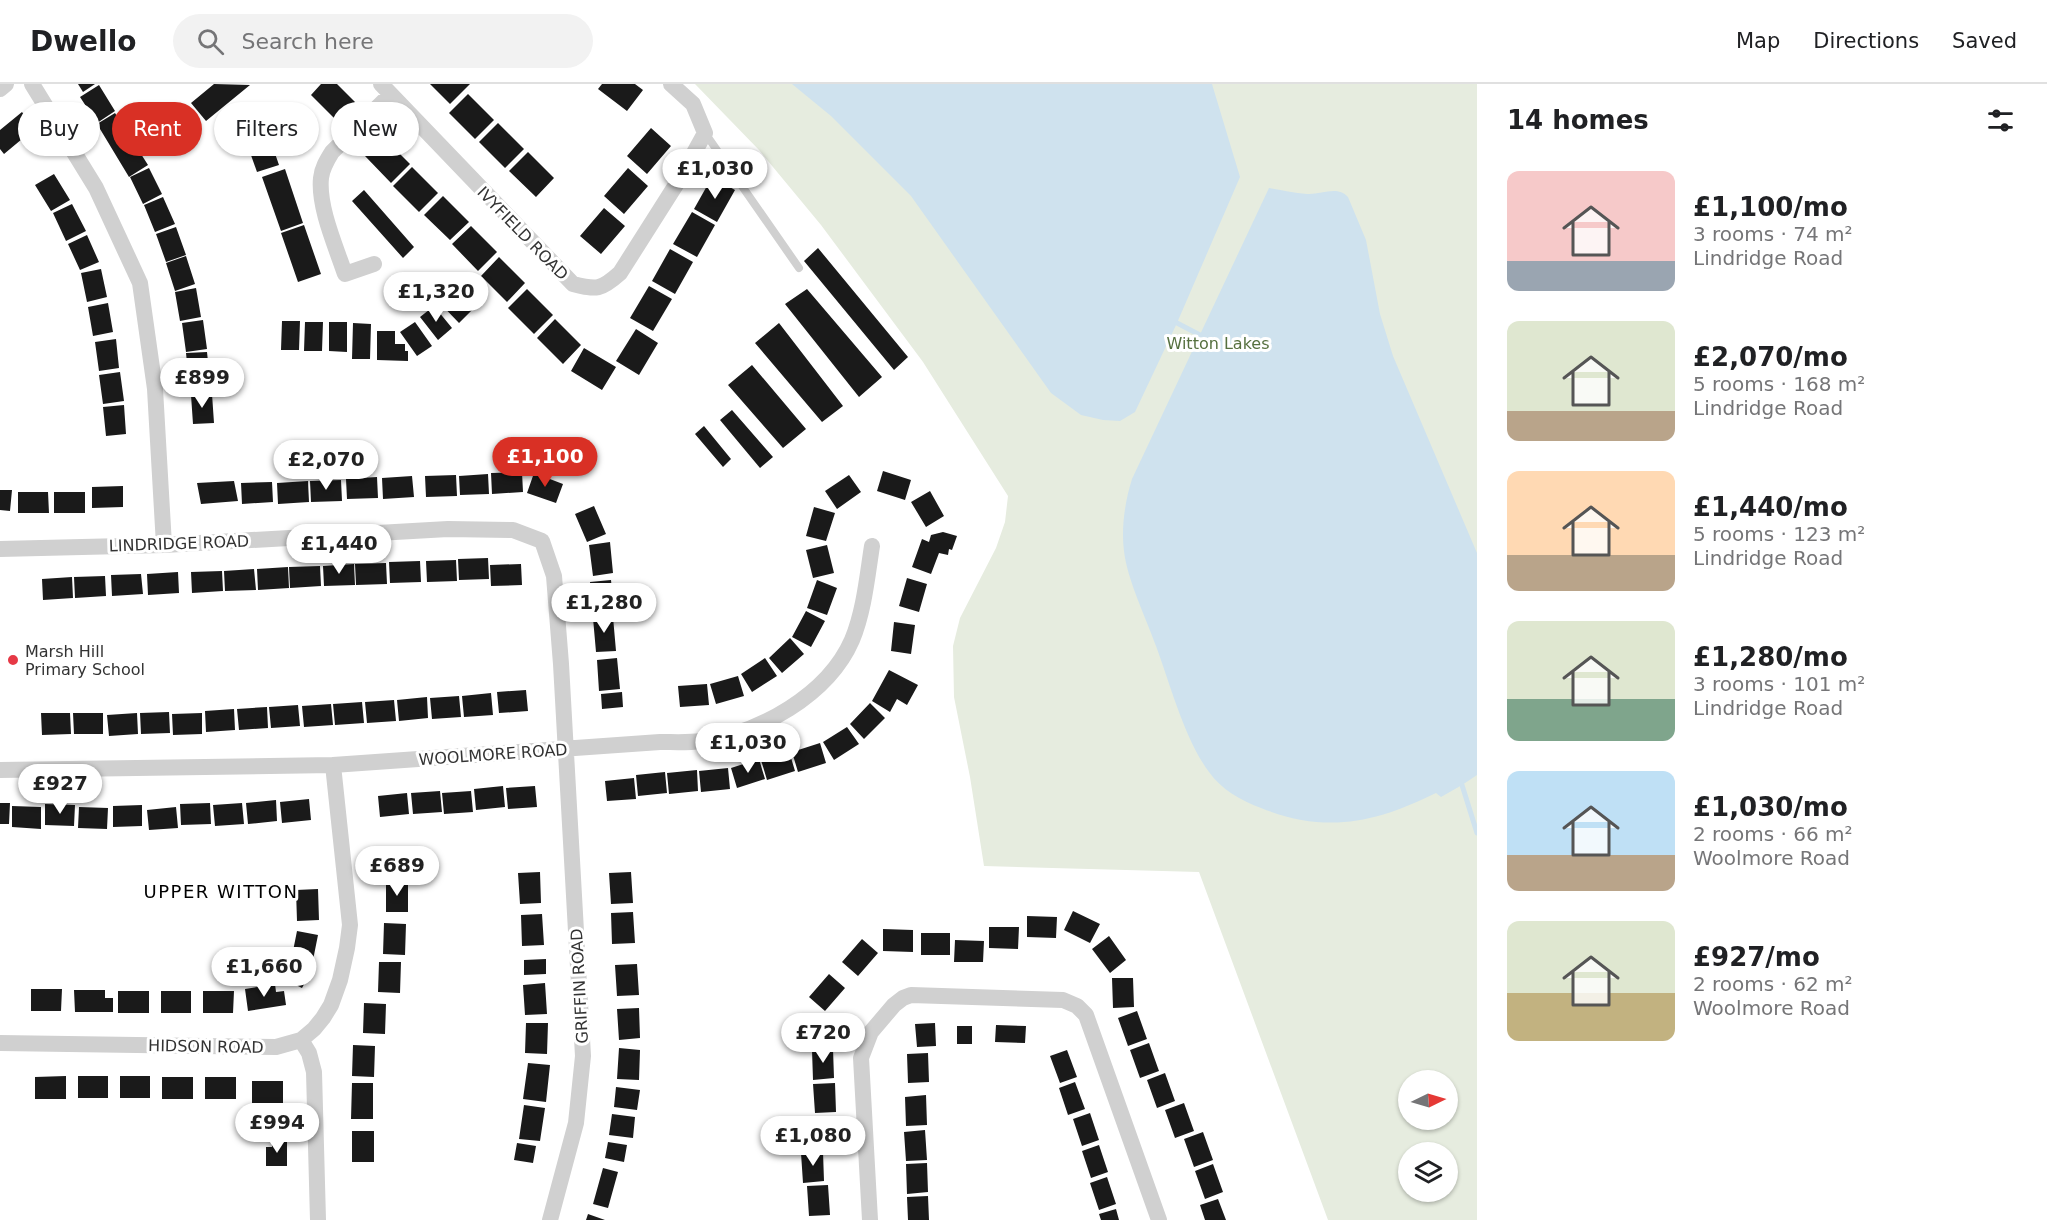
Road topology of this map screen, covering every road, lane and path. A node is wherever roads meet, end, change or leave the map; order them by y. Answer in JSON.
{"nodes":[{"id":1,"x":6,"y":84,"type":"edge"},
{"id":2,"x":32,"y":84,"type":"edge"},
{"id":3,"x":671,"y":84,"type":"edge"},
{"id":4,"x":0,"y":89,"type":"edge"},
{"id":5,"x":385,"y":89,"type":"edge"},
{"id":6,"x":705,"y":133,"type":"junction"},
{"id":7,"x":374,"y":264,"type":"dead end"},
{"id":8,"x":799,"y":268,"type":"dead end"},
{"id":9,"x":164,"y":546,"type":"junction"},
{"id":10,"x":872,"y":546,"type":"dead end"},
{"id":11,"x":0,"y":549,"type":"edge"},
{"id":12,"x":565,"y":749,"type":"junction"},
{"id":13,"x":333,"y":765,"type":"junction"},
{"id":14,"x":0,"y":770,"type":"edge"},
{"id":15,"x":301,"y":1040,"type":"junction"},
{"id":16,"x":0,"y":1042,"type":"edge"},
{"id":17,"x":318,"y":1220,"type":"edge"},
{"id":18,"x":550,"y":1220,"type":"edge"},
{"id":19,"x":870,"y":1220,"type":"edge"},
{"id":20,"x":1158,"y":1220,"type":"edge"}],
"edges":[{"from":1,"to":4,"type":"street"},
{"from":2,"to":9,"type":"street"},
{"from":3,"to":6,"type":"street"},
{"from":5,"to":6,"type":"street","name":"IVYFIELD ROAD"},
{"from":5,"to":7,"type":"street"},
{"from":6,"to":8,"type":"lane"},
{"from":9,"to":11,"type":"street","name":"LINDRIDGE ROAD"},
{"from":9,"to":12,"type":"street","name":"LINDRIDGE ROAD"},
{"from":10,"to":12,"type":"street","name":"WOOLMORE ROAD"},
{"from":12,"to":13,"type":"street","name":"WOOLMORE ROAD"},
{"from":12,"to":18,"type":"street","name":"GRIFFIN ROAD"},
{"from":13,"to":14,"type":"street","name":"WOOLMORE ROAD"},
{"from":13,"to":15,"type":"street"},
{"from":15,"to":16,"type":"street","name":"HIDSON ROAD"},
{"from":15,"to":17,"type":"street"},
{"from":19,"to":20,"type":"street"}]}
